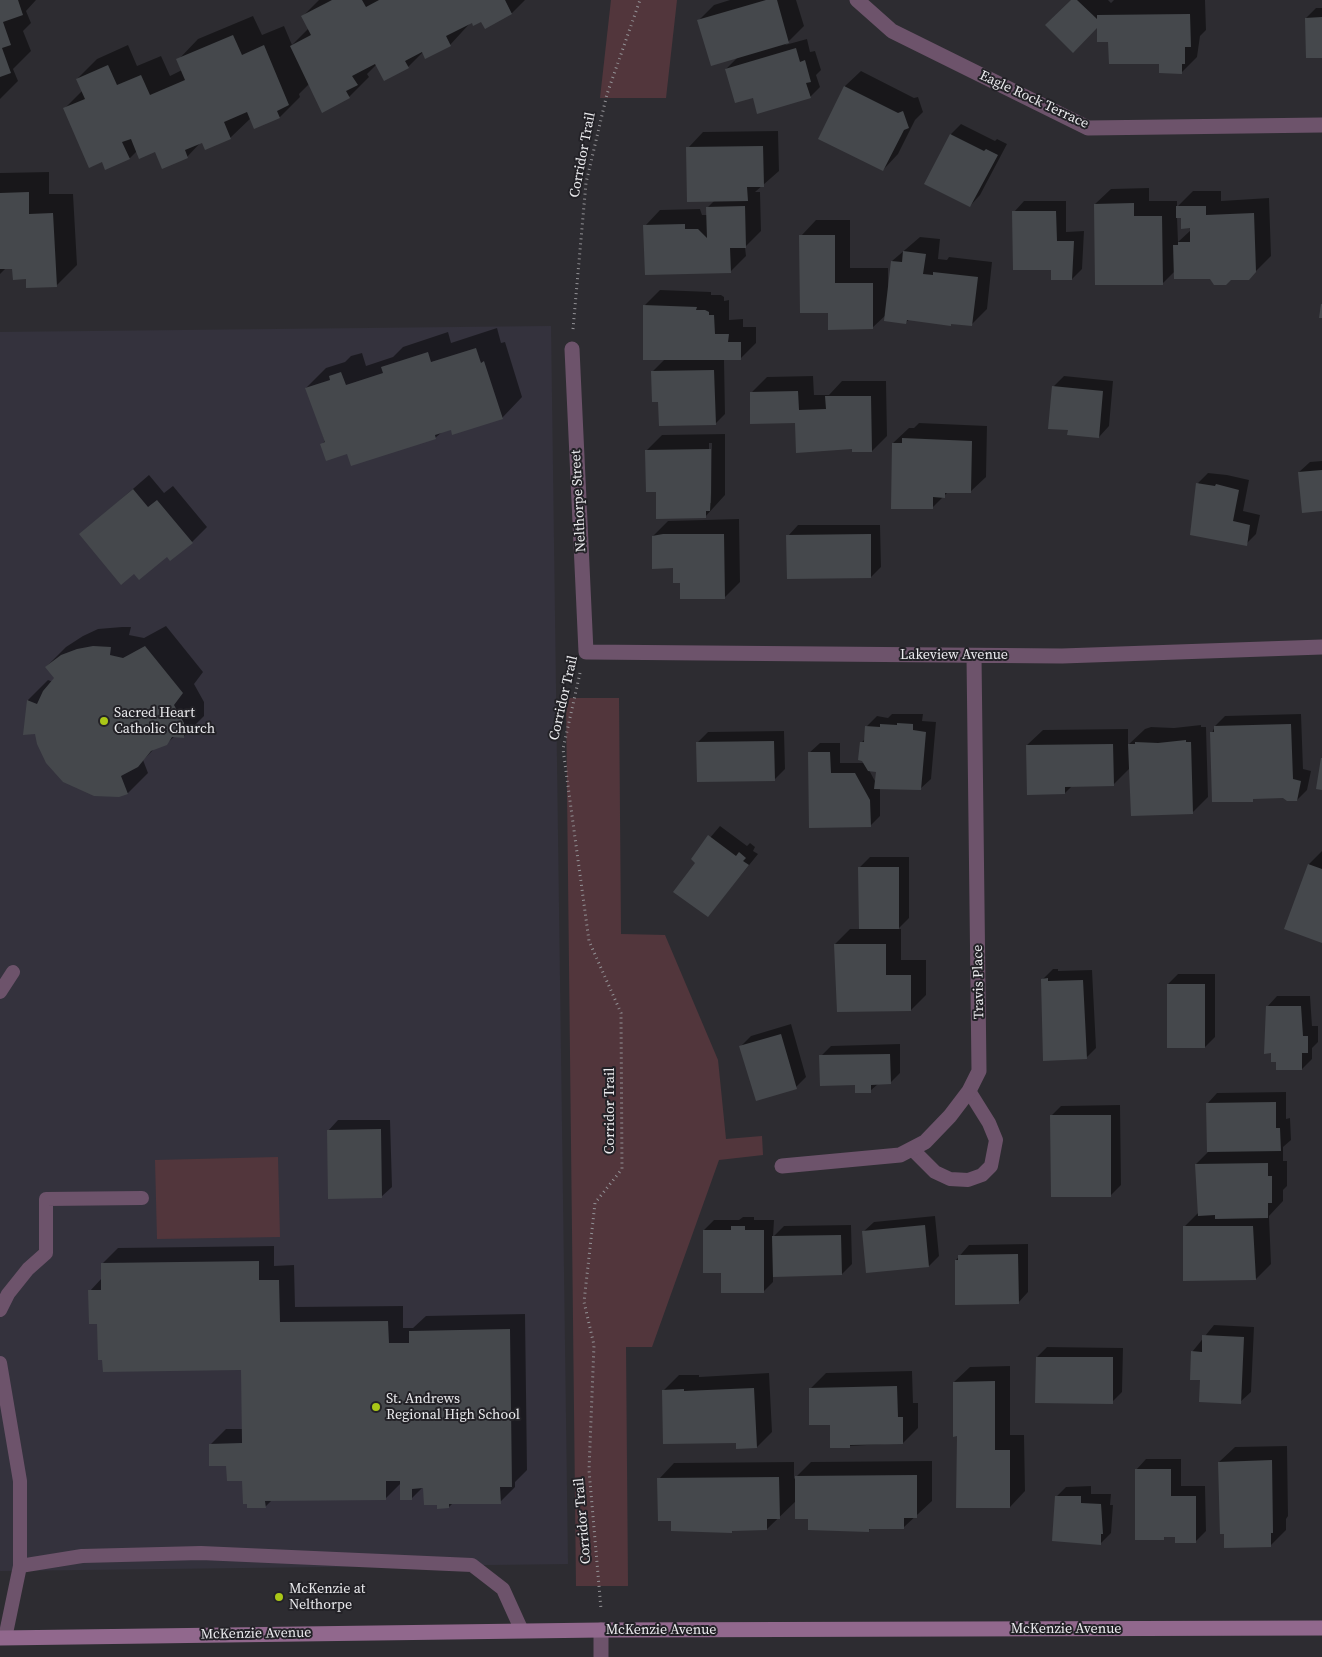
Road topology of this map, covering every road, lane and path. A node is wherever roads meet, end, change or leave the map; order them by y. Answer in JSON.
{"nodes":[{"id":1,"x":640,"y":0,"type":"edge"},
{"id":2,"x":857,"y":0,"type":"edge"},
{"id":3,"x":1322,"y":125,"type":"edge"},
{"id":4,"x":572,"y":349,"type":"joint"},
{"id":5,"x":1322,"y":647,"type":"edge"},
{"id":6,"x":586,"y":652,"type":"junction"},
{"id":7,"x":974,"y":656,"type":"junction"},
{"id":8,"x":12,"y":972,"type":"dead end"},
{"id":9,"x":0,"y":992,"type":"edge"},
{"id":10,"x":969,"y":1091,"type":"junction"},
{"id":11,"x":912,"y":1149,"type":"junction"},
{"id":12,"x":782,"y":1166,"type":"dead end"},
{"id":13,"x":142,"y":1198,"type":"dead end"},
{"id":14,"x":0,"y":1310,"type":"edge"},
{"id":15,"x":0,"y":1363,"type":"edge"},
{"id":16,"x":20,"y":1566,"type":"junction"},
{"id":17,"x":1322,"y":1628,"type":"edge"},
{"id":18,"x":601,"y":1630,"type":"junction"},
{"id":19,"x":522,"y":1631,"type":"junction"},
{"id":20,"x":2,"y":1638,"type":"edge"},
{"id":21,"x":602,"y":1657,"type":"edge"}],
"edges":[{"from":1,"to":4,"type":"path","name":"Corridor Trail"},
{"from":2,"to":3,"type":"street","name":"Eagle Rock Terrace"},
{"from":4,"to":6,"type":"street","name":"Nelthorpe Street"},
{"from":5,"to":7,"type":"street","name":"Lakeview Avenue"},
{"from":6,"to":7,"type":"street","name":"Lakeview Avenue"},
{"from":6,"to":18,"type":"path","name":"Corridor Trail"},
{"from":7,"to":10,"type":"street","name":"Travis Place"},
{"from":8,"to":9,"type":"lane"},
{"from":10,"to":11,"type":"street","name":"Travis Place"},
{"from":10,"to":11,"type":"lane"},
{"from":11,"to":12,"type":"street","name":"Travis Place"},
{"from":13,"to":14,"type":"lane"},
{"from":15,"to":16,"type":"lane"},
{"from":16,"to":19,"type":"lane"},
{"from":16,"to":20,"type":"lane"},
{"from":17,"to":18,"type":"main road","name":"McKenzie Avenue"},
{"from":18,"to":19,"type":"main road","name":"McKenzie Avenue"},
{"from":18,"to":21,"type":"street"},
{"from":19,"to":20,"type":"main road","name":"McKenzie Avenue"}]}
